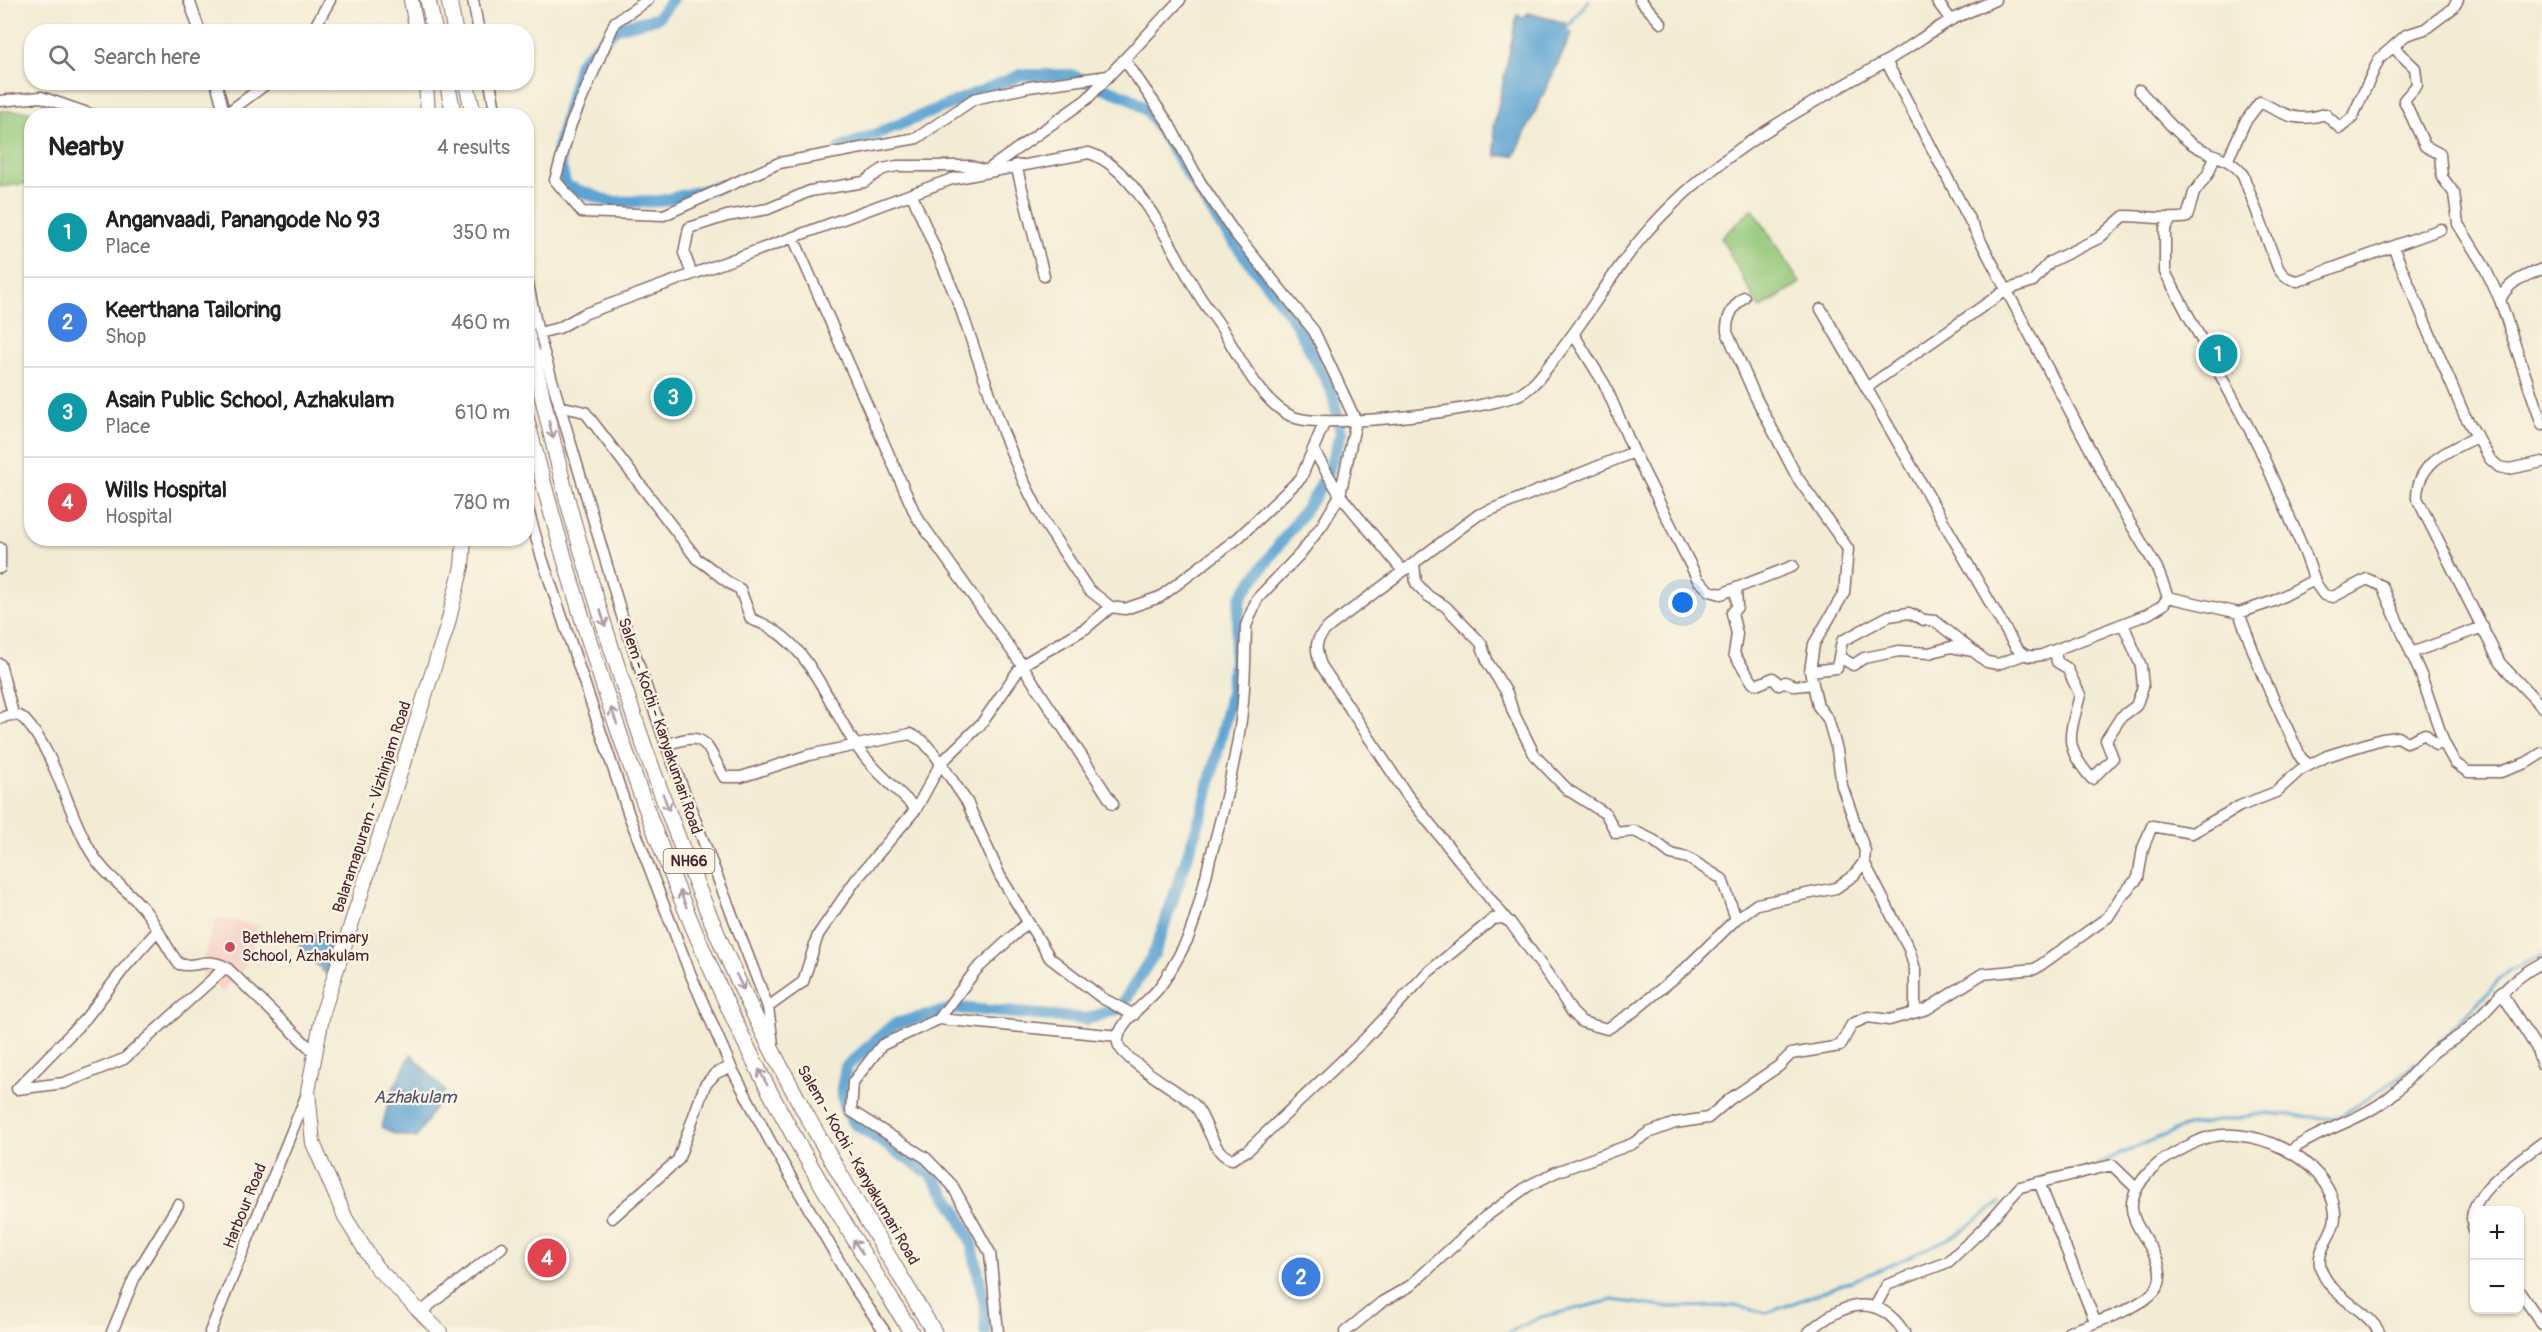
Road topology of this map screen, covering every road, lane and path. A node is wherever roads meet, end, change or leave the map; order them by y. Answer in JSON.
{"nodes":[{"id":1,"x":189,"y":0,"type":"edge"},
{"id":2,"x":330,"y":0,"type":"edge"},
{"id":3,"x":411,"y":0,"type":"edge"},
{"id":4,"x":428,"y":0,"type":"edge"},
{"id":5,"x":449,"y":0,"type":"edge"},
{"id":6,"x":473,"y":0,"type":"edge"},
{"id":7,"x":648,"y":0,"type":"edge"},
{"id":8,"x":1180,"y":0,"type":"edge"},
{"id":9,"x":1640,"y":0,"type":"edge"},
{"id":10,"x":1936,"y":0,"type":"edge"},
{"id":11,"x":1995,"y":0,"type":"edge"},
{"id":12,"x":2458,"y":0,"type":"edge"},
{"id":13,"x":1951,"y":20,"type":"junction"},
{"id":14,"x":1661,"y":23,"type":"dead end"},
{"id":15,"x":197,"y":24,"type":"edge"},
{"id":16,"x":316,"y":24,"type":"edge"},
{"id":17,"x":416,"y":24,"type":"edge"},
{"id":18,"x":433,"y":24,"type":"edge"},
{"id":19,"x":454,"y":24,"type":"edge"},
{"id":20,"x":478,"y":24,"type":"edge"},
{"id":21,"x":2392,"y":47,"type":"junction"},
{"id":22,"x":1124,"y":59,"type":"junction"},
{"id":23,"x":1886,"y":61,"type":"junction"},
{"id":24,"x":1108,"y":76,"type":"junction"},
{"id":25,"x":218,"y":90,"type":"edge"},
{"id":26,"x":258,"y":90,"type":"edge"},
{"id":27,"x":427,"y":90,"type":"edge"},
{"id":28,"x":449,"y":90,"type":"edge"},
{"id":29,"x":468,"y":90,"type":"edge"},
{"id":30,"x":491,"y":90,"type":"edge"},
{"id":31,"x":2139,"y":90,"type":"dead end"},
{"id":32,"x":0,"y":101,"type":"edge"},
{"id":33,"x":73,"y":108,"type":"edge"},
{"id":34,"x":222,"y":108,"type":"edge"},
{"id":35,"x":234,"y":108,"type":"edge"},
{"id":36,"x":429,"y":108,"type":"edge"},
{"id":37,"x":452,"y":108,"type":"edge"},
{"id":38,"x":472,"y":108,"type":"edge"},
{"id":39,"x":495,"y":108,"type":"edge"},
{"id":40,"x":2215,"y":156,"type":"junction"},
{"id":41,"x":2228,"y":159,"type":"junction"},
{"id":42,"x":1016,"y":165,"type":"junction"},
{"id":43,"x":986,"y":171,"type":"junction"},
{"id":44,"x":912,"y":195,"type":"junction"},
{"id":45,"x":2170,"y":220,"type":"junction"},
{"id":46,"x":2441,"y":229,"type":"dead end"},
{"id":47,"x":793,"y":237,"type":"junction"},
{"id":48,"x":2393,"y":247,"type":"junction"},
{"id":49,"x":2542,"y":269,"type":"edge"},
{"id":50,"x":692,"y":274,"type":"junction"},
{"id":51,"x":1044,"y":276,"type":"dead end"},
{"id":52,"x":2006,"y":290,"type":"junction"},
{"id":53,"x":1744,"y":297,"type":"dead end"},
{"id":54,"x":2500,"y":300,"type":"junction"},
{"id":55,"x":1821,"y":309,"type":"dead end"},
{"id":56,"x":534,"y":332,"type":"edge"},
{"id":57,"x":1574,"y":335,"type":"junction"},
{"id":58,"x":534,"y":343,"type":"edge"},
{"id":59,"x":534,"y":361,"type":"edge"},
{"id":60,"x":1866,"y":388,"type":"junction"},
{"id":61,"x":560,"y":406,"type":"junction"},
{"id":62,"x":1325,"y":421,"type":"junction"},
{"id":63,"x":1354,"y":421,"type":"junction"},
{"id":64,"x":2542,"y":425,"type":"edge"},
{"id":65,"x":2477,"y":437,"type":"junction"},
{"id":66,"x":534,"y":448,"type":"edge"},
{"id":67,"x":1313,"y":449,"type":"junction"},
{"id":68,"x":1634,"y":452,"type":"junction"},
{"id":69,"x":2542,"y":462,"type":"edge"},
{"id":70,"x":1340,"y":495,"type":"junction"},
{"id":71,"x":534,"y":530,"type":"edge"},
{"id":72,"x":463,"y":546,"type":"edge"},
{"id":73,"x":0,"y":548,"type":"edge"},
{"id":74,"x":1414,"y":562,"type":"junction"},
{"id":75,"x":1793,"y":566,"type":"dead end"},
{"id":76,"x":0,"y":568,"type":"edge"},
{"id":77,"x":1403,"y":571,"type":"junction"},
{"id":78,"x":2314,"y":580,"type":"junction"},
{"id":79,"x":1736,"y":589,"type":"junction"},
{"id":80,"x":2168,"y":597,"type":"junction"},
{"id":81,"x":1112,"y":607,"type":"junction"},
{"id":82,"x":2239,"y":613,"type":"junction"},
{"id":83,"x":2123,"y":624,"type":"junction"},
{"id":84,"x":2482,"y":627,"type":"junction"},
{"id":85,"x":2055,"y":650,"type":"junction"},
{"id":86,"x":1975,"y":651,"type":"junction"},
{"id":87,"x":2411,"y":653,"type":"junction"},
{"id":88,"x":2023,"y":655,"type":"junction"},
{"id":89,"x":1840,"y":657,"type":"junction"},
{"id":90,"x":0,"y":664,"type":"edge"},
{"id":91,"x":1022,"y":665,"type":"junction"},
{"id":92,"x":1810,"y":671,"type":"junction"},
{"id":93,"x":1813,"y":684,"type":"junction"},
{"id":94,"x":2542,"y":707,"type":"edge"},
{"id":95,"x":13,"y":714,"type":"junction"},
{"id":96,"x":0,"y":719,"type":"edge"},
{"id":97,"x":2444,"y":743,"type":"junction"},
{"id":98,"x":666,"y":745,"type":"junction"},
{"id":99,"x":856,"y":745,"type":"junction"},
{"id":100,"x":2542,"y":753,"type":"edge"},
{"id":101,"x":941,"y":763,"type":"junction"},
{"id":102,"x":2309,"y":765,"type":"junction"},
{"id":103,"x":1113,"y":804,"type":"dead end"},
{"id":104,"x":916,"y":809,"type":"junction"},
{"id":105,"x":1864,"y":862,"type":"junction"},
{"id":106,"x":1736,"y":919,"type":"junction"},
{"id":107,"x":1028,"y":922,"type":"junction"},
{"id":108,"x":1509,"y":922,"type":"junction"},
{"id":109,"x":158,"y":930,"type":"junction"},
{"id":110,"x":2542,"y":963,"type":"edge"},
{"id":111,"x":226,"y":967,"type":"junction"},
{"id":112,"x":2502,"y":992,"type":"junction"},
{"id":113,"x":768,"y":1007,"type":"junction"},
{"id":114,"x":1915,"y":1012,"type":"junction"},
{"id":115,"x":1134,"y":1015,"type":"junction"},
{"id":116,"x":939,"y":1019,"type":"junction"},
{"id":117,"x":1119,"y":1036,"type":"junction"},
{"id":118,"x":773,"y":1050,"type":"junction"},
{"id":119,"x":314,"y":1052,"type":"junction"},
{"id":120,"x":2542,"y":1065,"type":"edge"},
{"id":121,"x":731,"y":1067,"type":"junction"},
{"id":122,"x":308,"y":1091,"type":"junction"},
{"id":123,"x":2542,"y":1143,"type":"edge"},
{"id":124,"x":2289,"y":1152,"type":"junction"},
{"id":125,"x":2039,"y":1182,"type":"junction"},
{"id":126,"x":2137,"y":1189,"type":"junction"},
{"id":127,"x":178,"y":1205,"type":"dead end"},
{"id":128,"x":2476,"y":1206,"type":"edge"},
{"id":129,"x":612,"y":1218,"type":"dead end"},
{"id":130,"x":502,"y":1246,"type":"dead end"},
{"id":131,"x":895,"y":1267,"type":"junction"},
{"id":132,"x":878,"y":1278,"type":"junction"},
{"id":133,"x":2524,"y":1298,"type":"edge"},
{"id":134,"x":1876,"y":1305,"type":"junction"},
{"id":135,"x":421,"y":1312,"type":"junction"},
{"id":136,"x":2095,"y":1322,"type":"junction"},
{"id":137,"x":2542,"y":1324,"type":"edge"},
{"id":138,"x":2084,"y":1329,"type":"edge"},
{"id":139,"x":112,"y":1332,"type":"edge"},
{"id":140,"x":210,"y":1332,"type":"edge"},
{"id":141,"x":438,"y":1332,"type":"edge"},
{"id":142,"x":885,"y":1332,"type":"edge"},
{"id":143,"x":911,"y":1332,"type":"edge"},
{"id":144,"x":934,"y":1332,"type":"edge"},
{"id":145,"x":998,"y":1332,"type":"edge"},
{"id":146,"x":1345,"y":1332,"type":"edge"},
{"id":147,"x":1809,"y":1332,"type":"edge"},
{"id":148,"x":1904,"y":1332,"type":"edge"},
{"id":149,"x":2069,"y":1332,"type":"edge"},
{"id":150,"x":2379,"y":1332,"type":"edge"}],
"edges":[{"from":1,"to":15,"type":"street"},
{"from":2,"to":16,"type":"street"},
{"from":3,"to":17,"type":"main road"},
{"from":4,"to":18,"type":"highway"},
{"from":5,"to":19,"type":"highway"},
{"from":6,"to":20,"type":"street"},
{"from":7,"to":24,"type":"street"},
{"from":8,"to":22,"type":"street"},
{"from":9,"to":14,"type":"street"},
{"from":10,"to":13,"type":"street"},
{"from":11,"to":13,"type":"street"},
{"from":12,"to":21,"type":"street"},
{"from":13,"to":23,"type":"street"},
{"from":21,"to":41,"type":"street"},
{"from":21,"to":54,"type":"street"},
{"from":22,"to":24,"type":"street"},
{"from":22,"to":63,"type":"street"},
{"from":23,"to":52,"type":"street"},
{"from":23,"to":57,"type":"street"},
{"from":24,"to":43,"type":"street"},
{"from":25,"to":34,"type":"street"},
{"from":26,"to":35,"type":"street"},
{"from":27,"to":36,"type":"main road"},
{"from":28,"to":37,"type":"highway"},
{"from":29,"to":38,"type":"highway"},
{"from":30,"to":39,"type":"street"},
{"from":31,"to":40,"type":"street"},
{"from":32,"to":33,"type":"street"},
{"from":40,"to":41,"type":"street"},
{"from":40,"to":45,"type":"street"},
{"from":41,"to":48,"type":"street"},
{"from":42,"to":43,"type":"street"},
{"from":42,"to":51,"type":"street"},
{"from":42,"to":62,"type":"street"},
{"from":43,"to":44,"type":"street"},
{"from":43,"to":50,"type":"street"},
{"from":44,"to":47,"type":"street"},
{"from":44,"to":81,"type":"street"},
{"from":45,"to":52,"type":"street"},
{"from":45,"to":78,"type":"street"},
{"from":46,"to":48,"type":"street"},
{"from":47,"to":50,"type":"street"},
{"from":47,"to":91,"type":"street"},
{"from":48,"to":65,"type":"street"},
{"from":49,"to":54,"type":"street"},
{"from":50,"to":56,"type":"street"},
{"from":52,"to":60,"type":"street"},
{"from":52,"to":80,"type":"street"},
{"from":53,"to":92,"type":"street"},
{"from":54,"to":64,"type":"street"},
{"from":55,"to":60,"type":"street"},
{"from":57,"to":63,"type":"street"},
{"from":57,"to":68,"type":"street"},
{"from":58,"to":61,"type":"street"},
{"from":59,"to":118,"type":"highway","name":"Salem - Kochi - Kanyakumari Road","number":"NH66","one_way":true,"bridge":true},
{"from":60,"to":88,"type":"street"},
{"from":61,"to":98,"type":"street"},
{"from":61,"to":99,"type":"street"},
{"from":62,"to":63,"type":"street"},
{"from":62,"to":67,"type":"street"},
{"from":63,"to":70,"type":"street"},
{"from":65,"to":69,"type":"street"},
{"from":65,"to":84,"type":"street"},
{"from":132,"to":66,"type":"highway","number":"NH66","one_way":true},
{"from":67,"to":70,"type":"street"},
{"from":67,"to":81,"type":"street"},
{"from":68,"to":74,"type":"street"},
{"from":68,"to":79,"type":"street"},
{"from":70,"to":77,"type":"street"},
{"from":70,"to":115,"type":"street"},
{"from":71,"to":121,"type":"street"},
{"from":72,"to":119,"type":"main road","name":"Balaramapuram - Vizhinjam Road"},
{"from":73,"to":76,"type":"street"},
{"from":74,"to":77,"type":"street"},
{"from":74,"to":106,"type":"street"},
{"from":75,"to":79,"type":"street"},
{"from":77,"to":108,"type":"street"},
{"from":78,"to":82,"type":"street"},
{"from":78,"to":87,"type":"street"},
{"from":79,"to":93,"type":"street"},
{"from":80,"to":82,"type":"street"},
{"from":80,"to":83,"type":"street"},
{"from":81,"to":91,"type":"street"},
{"from":82,"to":102,"type":"street"},
{"from":83,"to":85,"type":"street"},
{"from":83,"to":85,"type":"street"},
{"from":84,"to":87,"type":"street"},
{"from":84,"to":94,"type":"street"},
{"from":85,"to":88,"type":"street"},
{"from":86,"to":88,"type":"street"},
{"from":86,"to":89,"type":"street"},
{"from":86,"to":89,"type":"street"},
{"from":87,"to":97,"type":"street"},
{"from":89,"to":92,"type":"street"},
{"from":90,"to":95,"type":"street"},
{"from":91,"to":101,"type":"street"},
{"from":91,"to":103,"type":"street"},
{"from":92,"to":93,"type":"street"},
{"from":93,"to":105,"type":"street"},
{"from":95,"to":96,"type":"street"},
{"from":95,"to":109,"type":"street"},
{"from":97,"to":100,"type":"street"},
{"from":97,"to":102,"type":"street"},
{"from":98,"to":99,"type":"street"},
{"from":98,"to":113,"type":"street"},
{"from":99,"to":101,"type":"street"},
{"from":99,"to":104,"type":"street"},
{"from":101,"to":104,"type":"street"},
{"from":101,"to":107,"type":"street"},
{"from":102,"to":114,"type":"street"},
{"from":104,"to":113,"type":"street"},
{"from":105,"to":106,"type":"street"},
{"from":105,"to":114,"type":"street"},
{"from":106,"to":108,"type":"street"},
{"from":107,"to":115,"type":"street"},
{"from":107,"to":116,"type":"street"},
{"from":108,"to":117,"type":"street"},
{"from":109,"to":111,"type":"street"},
{"from":109,"to":111,"type":"street"},
{"from":110,"to":112,"type":"street"},
{"from":111,"to":119,"type":"street"},
{"from":112,"to":120,"type":"street"},
{"from":112,"to":124,"type":"street"},
{"from":113,"to":118,"type":"street"},
{"from":114,"to":146,"type":"street"},
{"from":115,"to":117,"type":"street"},
{"from":116,"to":117,"type":"street"},
{"from":116,"to":145,"type":"street"},
{"from":118,"to":131,"type":"highway","name":"Salem - Kochi - Kanyakumari Road","number":"NH66"},
{"from":119,"to":122,"type":"main road","name":"Balaramapuram - Vizhinjam Road"},
{"from":121,"to":129,"type":"street"},
{"from":121,"to":142,"type":"street"},
{"from":122,"to":135,"type":"main road","name":"Balaramapuram - Vizhinjam Road"},
{"from":122,"to":140,"type":"street","name":"Harbour Road"},
{"from":123,"to":128,"type":"street"},
{"from":124,"to":126,"type":"street"},
{"from":124,"to":150,"type":"street"},
{"from":125,"to":126,"type":"street"},
{"from":125,"to":134,"type":"street"},
{"from":125,"to":136,"type":"street"},
{"from":126,"to":136,"type":"street"},
{"from":127,"to":139,"type":"street"},
{"from":130,"to":135,"type":"street"},
{"from":131,"to":132,"type":"highway"},
{"from":131,"to":144,"type":"highway","name":"Salem - Kochi - Kanyakumari Road","number":"NH66"},
{"from":132,"to":143,"type":"highway","number":"NH66"},
{"from":133,"to":137,"type":"street"},
{"from":134,"to":147,"type":"street"},
{"from":134,"to":148,"type":"street"},
{"from":135,"to":141,"type":"main road","name":"Balaramapuram - Vizhinjam Road"},
{"from":136,"to":138,"type":"street"},
{"from":138,"to":149,"type":"street"}]}
